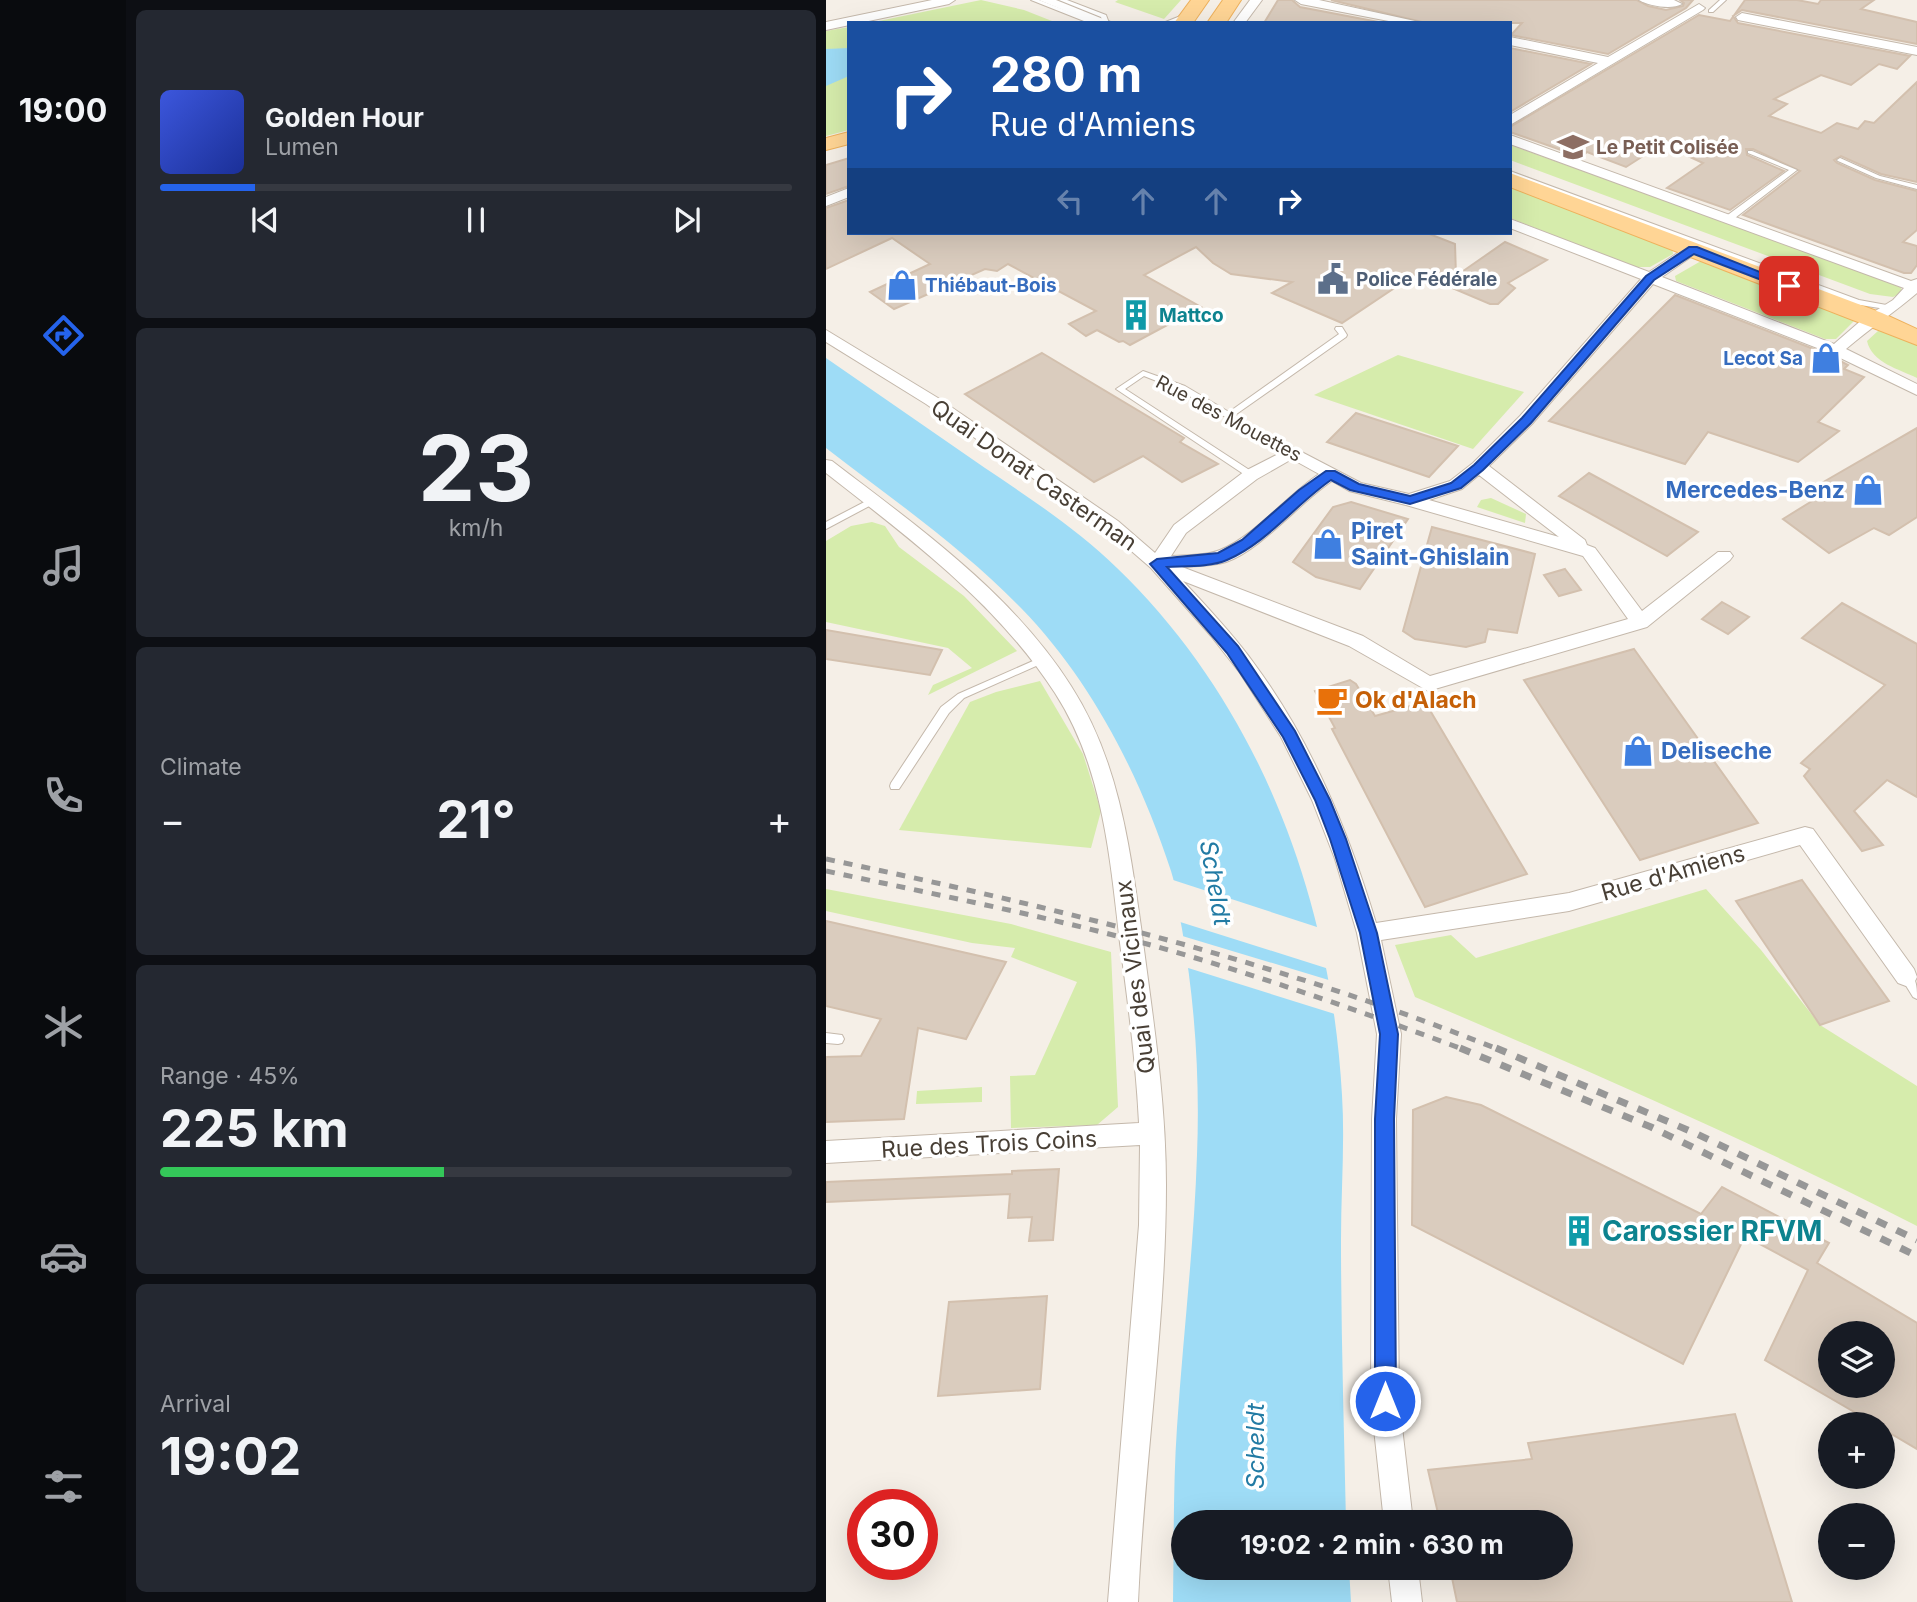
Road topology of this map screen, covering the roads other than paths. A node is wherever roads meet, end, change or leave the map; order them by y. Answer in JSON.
{"nodes":[{"id":1,"x":949,"y":0,"type":"edge"},
{"id":2,"x":1034,"y":0,"type":"edge"},
{"id":3,"x":1045,"y":0,"type":"edge"},
{"id":4,"x":1062,"y":0,"type":"edge"},
{"id":5,"x":1200,"y":0,"type":"edge"},
{"id":6,"x":1255,"y":0,"type":"edge"},
{"id":7,"x":1301,"y":0,"type":"edge"},
{"id":8,"x":1645,"y":0,"type":"edge"},
{"id":9,"x":1661,"y":0,"type":"edge"},
{"id":10,"x":1723,"y":0,"type":"edge"},
{"id":11,"x":1676,"y":4,"type":"junction"},
{"id":12,"x":1721,"y":13,"type":"junction"},
{"id":13,"x":1185,"y":20,"type":"edge"},
{"id":14,"x":850,"y":21,"type":"edge"},
{"id":15,"x":1090,"y":21,"type":"edge"},
{"id":16,"x":1102,"y":21,"type":"edge"},
{"id":17,"x":1106,"y":21,"type":"edge"},
{"id":18,"x":1241,"y":21,"type":"edge"},
{"id":19,"x":1408,"y":21,"type":"edge"},
{"id":20,"x":847,"y":22,"type":"edge"},
{"id":21,"x":826,"y":26,"type":"edge"},
{"id":22,"x":1512,"y":41,"type":"edge"},
{"id":23,"x":1916,"y":50,"type":"edge"},
{"id":24,"x":1607,"y":61,"type":"junction"},
{"id":25,"x":1512,"y":120,"type":"edge"},
{"id":26,"x":847,"y":139,"type":"edge"},
{"id":27,"x":1512,"y":140,"type":"edge"},
{"id":28,"x":826,"y":144,"type":"edge"},
{"id":29,"x":847,"y":147,"type":"edge"},
{"id":30,"x":1750,"y":152,"type":"dead end"},
{"id":31,"x":826,"y":153,"type":"edge"},
{"id":32,"x":1840,"y":160,"type":"dead end"},
{"id":33,"x":1512,"y":166,"type":"edge"},
{"id":34,"x":1512,"y":174,"type":"edge"},
{"id":35,"x":1512,"y":180,"type":"edge"},
{"id":36,"x":1917,"y":187,"type":"edge"},
{"id":37,"x":847,"y":193,"type":"edge"},
{"id":38,"x":826,"y":202,"type":"edge"},
{"id":39,"x":1728,"y":219,"type":"junction"},
{"id":40,"x":1512,"y":224,"type":"edge"},
{"id":41,"x":1693,"y":249,"type":"junction"},
{"id":42,"x":1650,"y":278,"type":"junction"},
{"id":43,"x":1916,"y":286,"type":"edge"},
{"id":44,"x":1882,"y":313,"type":"junction"},
{"id":45,"x":1917,"y":318,"type":"edge"},
{"id":46,"x":1339,"y":329,"type":"dead end"},
{"id":47,"x":826,"y":335,"type":"edge"},
{"id":48,"x":1917,"y":338,"type":"edge"},
{"id":49,"x":1836,"y":350,"type":"junction"},
{"id":50,"x":1917,"y":390,"type":"edge"},
{"id":51,"x":1229,"y":416,"type":"junction"},
{"id":52,"x":1292,"y":452,"type":"junction"},
{"id":53,"x":826,"y":465,"type":"edge"},
{"id":54,"x":1479,"y":467,"type":"junction"},
{"id":55,"x":1331,"y":474,"type":"junction"},
{"id":56,"x":1251,"y":475,"type":"junction"},
{"id":57,"x":1410,"y":500,"type":"junction"},
{"id":58,"x":872,"y":501,"type":"junction"},
{"id":59,"x":826,"y":526,"type":"edge"},
{"id":60,"x":1589,"y":551,"type":"junction"},
{"id":61,"x":1724,"y":556,"type":"dead end"},
{"id":62,"x":1157,"y":564,"type":"junction"},
{"id":63,"x":1640,"y":622,"type":"junction"},
{"id":64,"x":1042,"y":660,"type":"junction"},
{"id":65,"x":895,"y":786,"type":"dead end"},
{"id":66,"x":1368,"y":933,"type":"junction"},
{"id":67,"x":1913,"y":983,"type":"edge"},
{"id":68,"x":1151,"y":1133,"type":"junction"},
{"id":69,"x":826,"y":1153,"type":"edge"},
{"id":70,"x":1397,"y":1510,"type":"edge"},
{"id":71,"x":1404,"y":1580,"type":"edge"},
{"id":72,"x":1123,"y":1602,"type":"edge"},
{"id":73,"x":1407,"y":1602,"type":"edge"}],
"edges":[{"from":1,"to":14,"type":"street"},
{"from":2,"to":15,"type":"lane"},
{"from":3,"to":16,"type":"street"},
{"from":4,"to":17,"type":"lane"},
{"from":5,"to":13,"type":"main road"},
{"from":6,"to":18,"type":"street"},
{"from":7,"to":19,"type":"street"},
{"from":8,"to":11,"type":"street"},
{"from":9,"to":11,"type":"street"},
{"from":10,"to":12,"type":"lane"},
{"from":11,"to":12,"type":"street"},
{"from":12,"to":23,"type":"street"},
{"from":12,"to":24,"type":"street"},
{"from":20,"to":21,"type":"street"},
{"from":22,"to":24,"type":"street"},
{"from":24,"to":25,"type":"street"},
{"from":26,"to":28,"type":"main road"},
{"from":27,"to":39,"type":"street"},
{"from":29,"to":31,"type":"main road"},
{"from":30,"to":39,"type":"lane"},
{"from":32,"to":36,"type":"lane"},
{"from":33,"to":44,"type":"main road"},
{"from":34,"to":44,"type":"lane"},
{"from":35,"to":41,"type":"main road"},
{"from":37,"to":38,"type":"street"},
{"from":39,"to":43,"type":"street"},
{"from":40,"to":42,"type":"street"},
{"from":41,"to":42,"type":"street"},
{"from":41,"to":44,"type":"main road"},
{"from":42,"to":49,"type":"street"},
{"from":42,"to":54,"type":"street"},
{"from":43,"to":44,"type":"street"},
{"from":44,"to":45,"type":"main road"},
{"from":44,"to":48,"type":"main road"},
{"from":44,"to":49,"type":"street"},
{"from":46,"to":51,"type":"lane"},
{"from":47,"to":62,"type":"street","name":"Quai Donat Casterman"},
{"from":49,"to":50,"type":"street"},
{"from":51,"to":52,"type":"lane","name":"Rue des Mouettes"},
{"from":51,"to":56,"type":"lane","name":"Rue des Mouettes"},
{"from":52,"to":55,"type":"street","name":"Rue des Mouettes"},
{"from":52,"to":56,"type":"street"},
{"from":53,"to":58,"type":"street","name":"Quai des Vicinaux"},
{"from":54,"to":57,"type":"street"},
{"from":54,"to":60,"type":"street"},
{"from":55,"to":57,"type":"street","name":"Rue des Mouettes"},
{"from":55,"to":62,"type":"street"},
{"from":56,"to":62,"type":"street"},
{"from":57,"to":60,"type":"street"},
{"from":58,"to":59,"type":"lane"},
{"from":58,"to":64,"type":"street","name":"Quai des Vicinaux"},
{"from":60,"to":63,"type":"street"},
{"from":61,"to":63,"type":"street"},
{"from":62,"to":63,"type":"street"},
{"from":62,"to":66,"type":"street","name":"Quai Donat Casterman"},
{"from":64,"to":65,"type":"lane"},
{"from":64,"to":68,"type":"street","name":"Quai des Vicinaux"},
{"from":66,"to":67,"type":"street","name":"Rue d'Amiens"},
{"from":66,"to":70,"type":"street","name":"Quai Donat Casterman"},
{"from":68,"to":69,"type":"street","name":"Rue des Trois Coins"},
{"from":68,"to":72,"type":"street","name":"Quai des Vicinaux"},
{"from":71,"to":73,"type":"street"}]}
